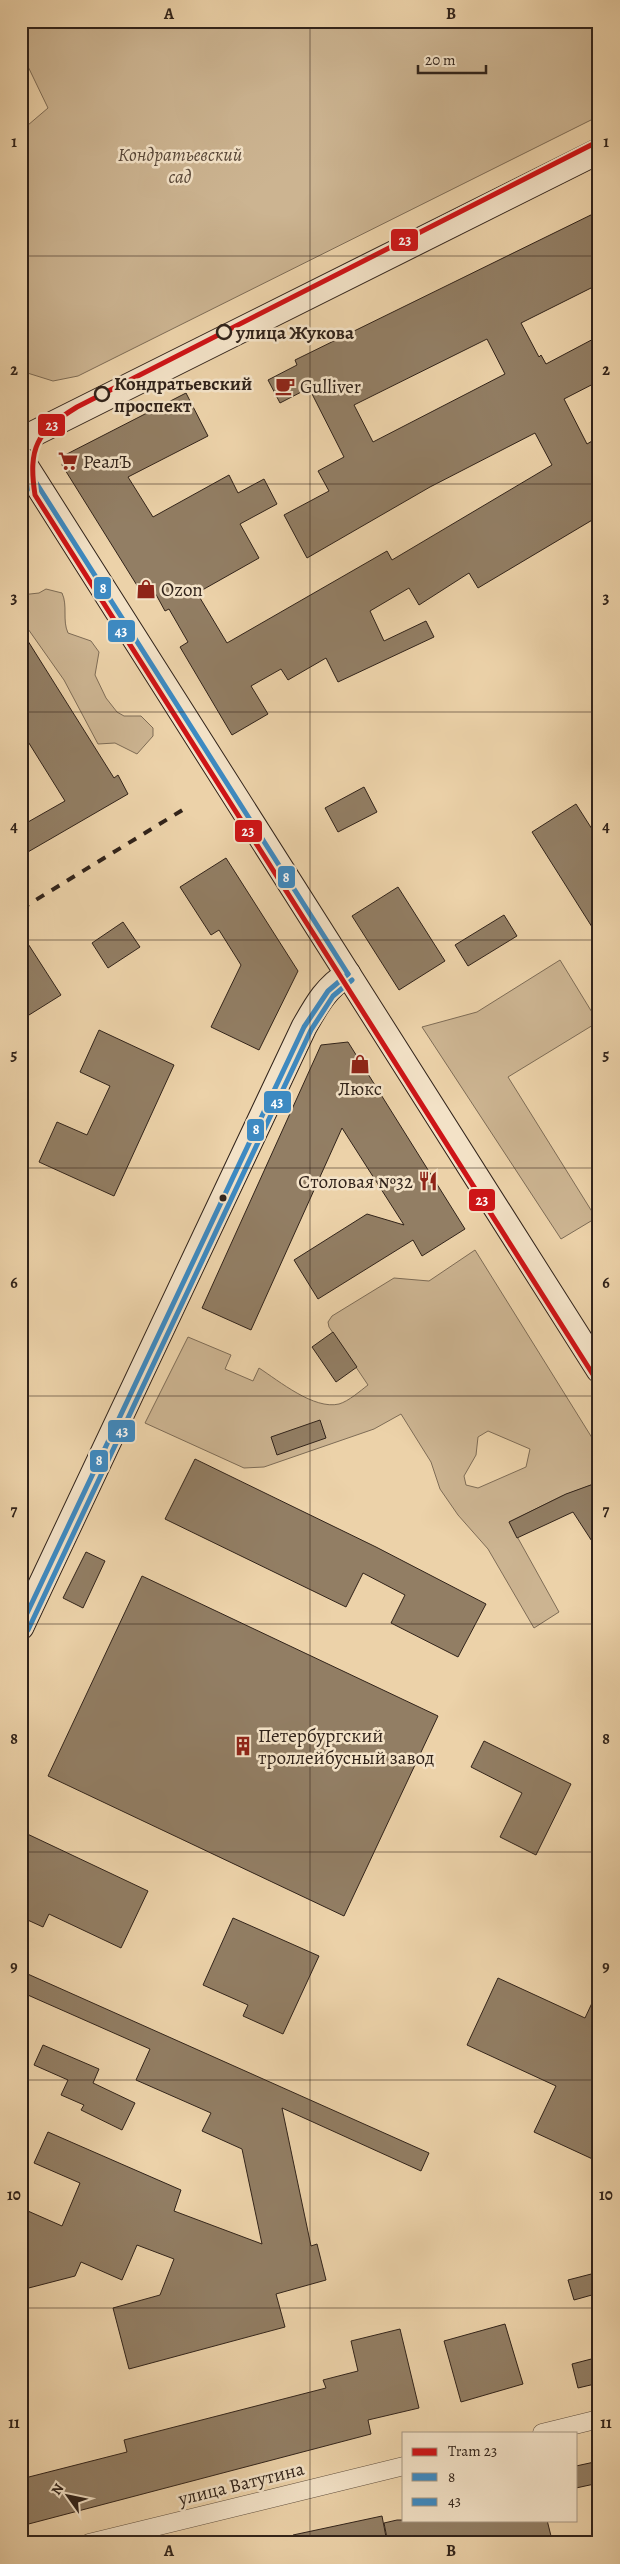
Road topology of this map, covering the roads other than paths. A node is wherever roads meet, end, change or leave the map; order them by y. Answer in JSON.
{"nodes":[{"id":1,"x":599,"y":151,"type":"edge"},
{"id":2,"x":21,"y":440,"type":"edge"},
{"id":3,"x":21,"y":459,"type":"edge"},
{"id":4,"x":348,"y":974,"type":"junction"},
{"id":5,"x":599,"y":1370,"type":"edge"},
{"id":6,"x":21,"y":1627,"type":"edge"},
{"id":7,"x":599,"y":2419,"type":"edge"},
{"id":8,"x":546,"y":2432,"type":"edge"},
{"id":9,"x":402,"y":2466,"type":"edge"},
{"id":10,"x":90,"y":2543,"type":"edge"}],
"edges":[{"from":1,"to":2,"type":"street"},
{"from":3,"to":4,"type":"street"},
{"from":4,"to":5,"type":"street"},
{"from":4,"to":6,"type":"street"},
{"from":7,"to":8,"type":"street"},
{"from":9,"to":10,"type":"street","name":"улица Ватутина"}]}
